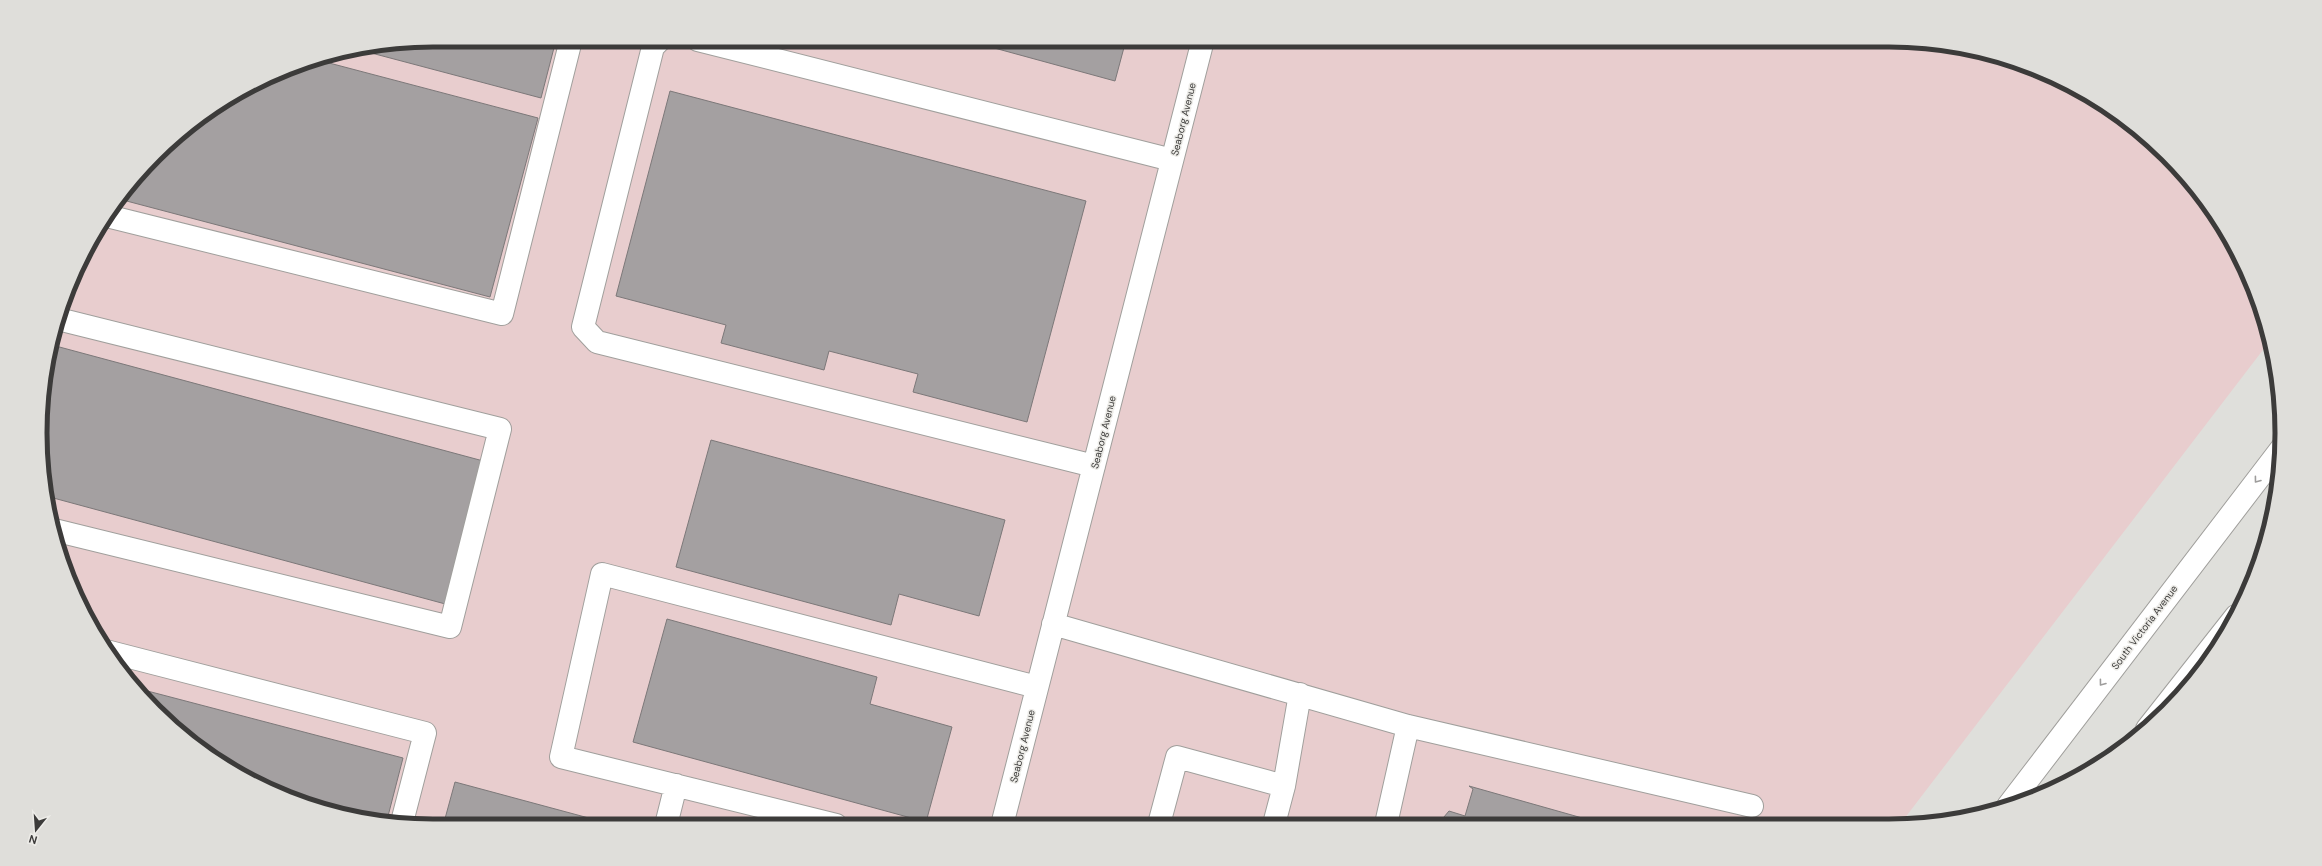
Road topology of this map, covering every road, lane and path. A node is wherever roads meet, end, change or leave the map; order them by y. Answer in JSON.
{"nodes":[{"id":1,"x":569,"y":47,"type":"edge"},
{"id":2,"x":653,"y":47,"type":"edge"},
{"id":3,"x":726,"y":47,"type":"edge"},
{"id":4,"x":1201,"y":47,"type":"edge"},
{"id":5,"x":1172,"y":160,"type":"junction"},
{"id":6,"x":113,"y":218,"type":"edge"},
{"id":7,"x":64,"y":320,"type":"edge"},
{"id":8,"x":2274,"y":458,"type":"edge"},
{"id":9,"x":1094,"y":466,"type":"junction"},
{"id":10,"x":60,"y":531,"type":"edge"},
{"id":11,"x":1053,"y":624,"type":"junction"},
{"id":12,"x":117,"y":654,"type":"edge"},
{"id":13,"x":1037,"y":687,"type":"junction"},
{"id":14,"x":1300,"y":694,"type":"junction"},
{"id":15,"x":1408,"y":726,"type":"junction"},
{"id":16,"x":676,"y":785,"type":"junction"},
{"id":17,"x":1284,"y":786,"type":"junction"},
{"id":18,"x":2013,"y":799,"type":"edge"},
{"id":19,"x":1752,"y":806,"type":"dead end"},
{"id":20,"x":403,"y":818,"type":"edge"},
{"id":21,"x":668,"y":819,"type":"edge"},
{"id":22,"x":812,"y":819,"type":"edge"},
{"id":23,"x":1004,"y":819,"type":"edge"},
{"id":24,"x":1161,"y":819,"type":"edge"},
{"id":25,"x":1275,"y":819,"type":"edge"},
{"id":26,"x":1387,"y":819,"type":"edge"}],
"edges":[{"from":1,"to":6,"type":"street"},
{"from":2,"to":9,"type":"street"},
{"from":3,"to":5,"type":"street"},
{"from":4,"to":5,"type":"street","name":"Seaborg Avenue"},
{"from":5,"to":9,"type":"street","name":"Seaborg Avenue"},
{"from":7,"to":10,"type":"street"},
{"from":8,"to":18,"type":"street","name":"South Victoria Avenue","one_way":true},
{"from":9,"to":11,"type":"street","name":"Seaborg Avenue"},
{"from":11,"to":13,"type":"street","name":"Seaborg Avenue"},
{"from":11,"to":14,"type":"street"},
{"from":12,"to":20,"type":"street"},
{"from":13,"to":16,"type":"street"},
{"from":13,"to":23,"type":"street","name":"Seaborg Avenue"},
{"from":14,"to":15,"type":"street"},
{"from":14,"to":17,"type":"street"},
{"from":15,"to":19,"type":"street"},
{"from":15,"to":26,"type":"street"},
{"from":16,"to":21,"type":"street"},
{"from":16,"to":22,"type":"street"},
{"from":17,"to":24,"type":"street"},
{"from":17,"to":25,"type":"street"}]}
